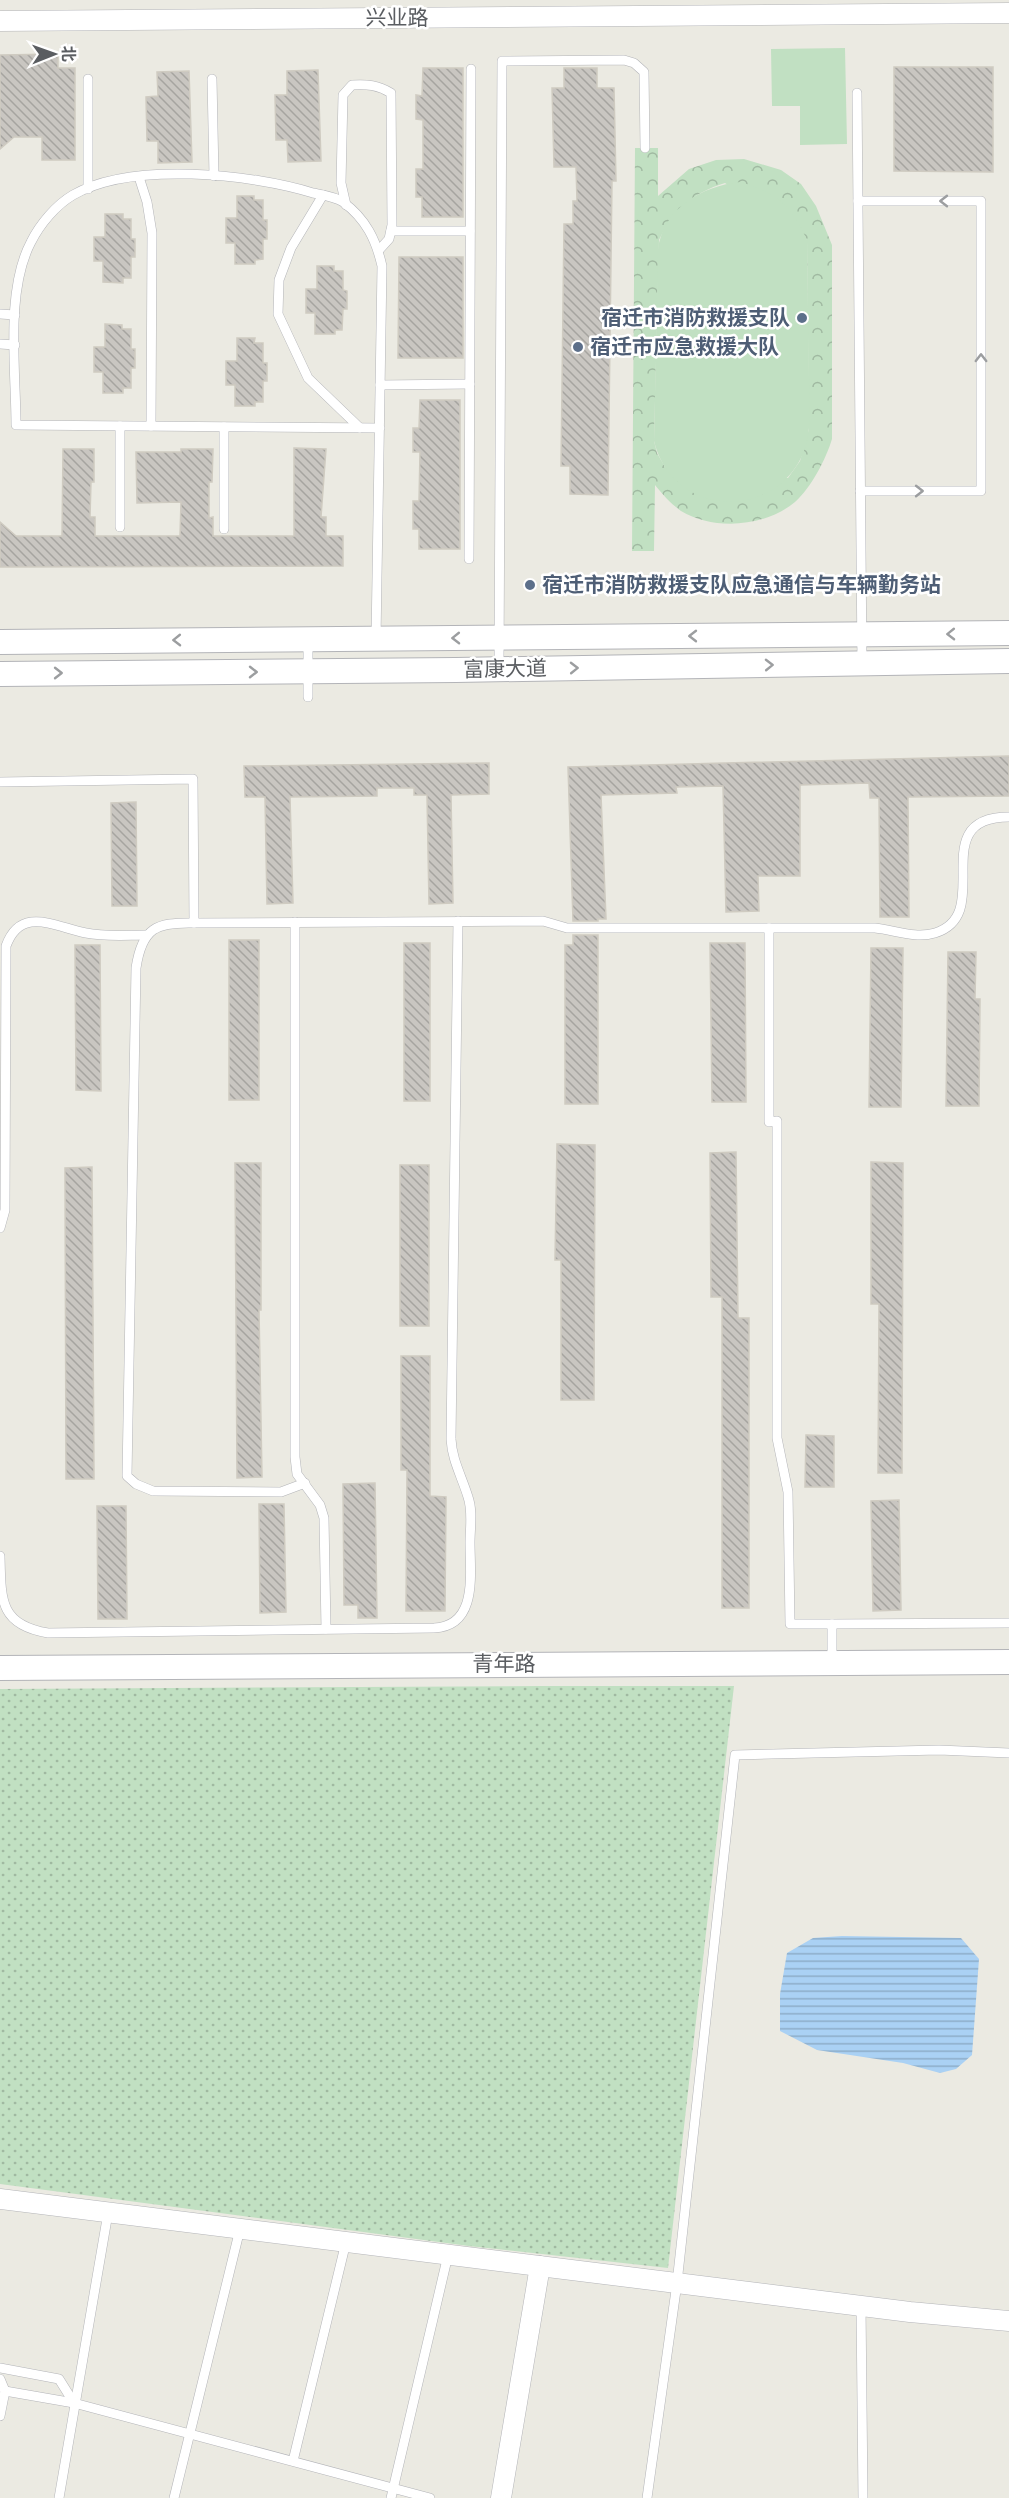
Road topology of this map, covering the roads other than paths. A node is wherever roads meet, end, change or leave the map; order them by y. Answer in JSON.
{"nodes":[{"id":1,"x":241,"y":10,"type":"edge"},
{"id":2,"x":1009,"y":13,"type":"edge"},
{"id":3,"x":0,"y":21,"type":"edge"},
{"id":4,"x":471,"y":69,"type":"dead end"},
{"id":5,"x":88,"y":79,"type":"dead end"},
{"id":6,"x":212,"y":79,"type":"dead end"},
{"id":7,"x":857,"y":93,"type":"dead end"},
{"id":8,"x":645,"y":148,"type":"dead end"},
{"id":9,"x":214,"y":176,"type":"junction"},
{"id":10,"x":139,"y":177,"type":"junction"},
{"id":11,"x":88,"y":189,"type":"junction"},
{"id":12,"x":323,"y":195,"type":"junction"},
{"id":13,"x":858,"y":201,"type":"junction"},
{"id":14,"x":346,"y":205,"type":"junction"},
{"id":15,"x":391,"y":231,"type":"junction"},
{"id":16,"x":470,"y":231,"type":"junction"},
{"id":17,"x":378,"y":250,"type":"junction"},
{"id":18,"x":0,"y":314,"type":"edge"},
{"id":19,"x":15,"y":315,"type":"junction"},
{"id":20,"x":0,"y":344,"type":"edge"},
{"id":21,"x":15,"y":345,"type":"junction"},
{"id":22,"x":470,"y":384,"type":"junction"},
{"id":23,"x":380,"y":385,"type":"junction"},
{"id":24,"x":120,"y":426,"type":"junction"},
{"id":25,"x":151,"y":426,"type":"junction"},
{"id":26,"x":224,"y":427,"type":"junction"},
{"id":27,"x":360,"y":428,"type":"junction"},
{"id":28,"x":380,"y":428,"type":"junction"},
{"id":29,"x":860,"y":491,"type":"junction"},
{"id":30,"x":120,"y":527,"type":"dead end"},
{"id":31,"x":224,"y":529,"type":"dead end"},
{"id":32,"x":469,"y":559,"type":"dead end"},
{"id":33,"x":1009,"y":633,"type":"edge"},
{"id":34,"x":862,"y":635,"type":"junction"},
{"id":35,"x":499,"y":637,"type":"junction"},
{"id":36,"x":308,"y":639,"type":"junction"},
{"id":37,"x":376,"y":639,"type":"junction"},
{"id":38,"x":0,"y":642,"type":"edge"},
{"id":39,"x":1009,"y":660,"type":"edge"},
{"id":40,"x":862,"y":663,"type":"junction"},
{"id":41,"x":499,"y":669,"type":"junction"},
{"id":42,"x":308,"y":671,"type":"junction"},
{"id":43,"x":0,"y":674,"type":"edge"},
{"id":44,"x":308,"y":697,"type":"dead end"},
{"id":45,"x":0,"y":782,"type":"edge"},
{"id":46,"x":1009,"y":817,"type":"edge"},
{"id":47,"x":458,"y":921,"type":"junction"},
{"id":48,"x":295,"y":922,"type":"junction"},
{"id":49,"x":194,"y":923,"type":"junction"},
{"id":50,"x":769,"y":928,"type":"junction"},
{"id":51,"x":147,"y":935,"type":"junction"},
{"id":52,"x":0,"y":1228,"type":"edge"},
{"id":53,"x":305,"y":1483,"type":"junction"},
{"id":54,"x":0,"y":1556,"type":"edge"},
{"id":55,"x":1009,"y":1623,"type":"edge"},
{"id":56,"x":832,"y":1624,"type":"junction"},
{"id":57,"x":326,"y":1629,"type":"junction"},
{"id":58,"x":832,"y":1662,"type":"junction"},
{"id":59,"x":1009,"y":1662,"type":"edge"},
{"id":60,"x":0,"y":1668,"type":"edge"},
{"id":61,"x":1009,"y":1753,"type":"edge"},
{"id":62,"x":0,"y":2199,"type":"edge"},
{"id":63,"x":108,"y":2213,"type":"junction"},
{"id":64,"x":240,"y":2229,"type":"junction"},
{"id":65,"x":346,"y":2242,"type":"junction"},
{"id":66,"x":448,"y":2255,"type":"junction"},
{"id":67,"x":540,"y":2266,"type":"junction"},
{"id":68,"x":677,"y":2283,"type":"junction"},
{"id":69,"x":861,"y":2306,"type":"junction"},
{"id":70,"x":1009,"y":2321,"type":"edge"},
{"id":71,"x":0,"y":2368,"type":"edge"},
{"id":72,"x":0,"y":2379,"type":"edge"},
{"id":73,"x":6,"y":2391,"type":"junction"},
{"id":74,"x":74,"y":2403,"type":"junction"},
{"id":75,"x":0,"y":2416,"type":"edge"},
{"id":76,"x":191,"y":2434,"type":"junction"},
{"id":77,"x":293,"y":2461,"type":"junction"},
{"id":78,"x":393,"y":2487,"type":"junction"},
{"id":79,"x":59,"y":2498,"type":"edge"},
{"id":80,"x":174,"y":2498,"type":"edge"},
{"id":81,"x":391,"y":2498,"type":"edge"},
{"id":82,"x":430,"y":2498,"type":"edge"},
{"id":83,"x":501,"y":2498,"type":"edge"},
{"id":84,"x":647,"y":2498,"type":"edge"},
{"id":85,"x":863,"y":2498,"type":"edge"}],
"edges":[{"from":1,"to":2,"type":"street","name":"兴业路"},
{"from":1,"to":3,"type":"street","name":"兴业路"},
{"from":4,"to":16,"type":"lane"},
{"from":5,"to":11,"type":"lane"},
{"from":6,"to":9,"type":"lane"},
{"from":7,"to":13,"type":"lane"},
{"from":8,"to":35,"type":"lane"},
{"from":9,"to":10,"type":"lane"},
{"from":9,"to":12,"type":"lane"},
{"from":10,"to":11,"type":"lane"},
{"from":10,"to":25,"type":"lane"},
{"from":11,"to":19,"type":"lane"},
{"from":12,"to":14,"type":"lane"},
{"from":12,"to":27,"type":"lane"},
{"from":13,"to":29,"type":"lane"},
{"from":29,"to":13,"type":"lane","one_way":true},
{"from":14,"to":15,"type":"lane"},
{"from":14,"to":17,"type":"lane"},
{"from":15,"to":16,"type":"lane"},
{"from":15,"to":17,"type":"lane"},
{"from":16,"to":22,"type":"lane"},
{"from":17,"to":23,"type":"lane"},
{"from":18,"to":19,"type":"lane"},
{"from":19,"to":21,"type":"lane"},
{"from":20,"to":21,"type":"lane"},
{"from":21,"to":24,"type":"lane"},
{"from":22,"to":23,"type":"lane"},
{"from":22,"to":32,"type":"lane"},
{"from":23,"to":28,"type":"lane"},
{"from":24,"to":25,"type":"lane"},
{"from":24,"to":30,"type":"lane"},
{"from":25,"to":26,"type":"lane"},
{"from":26,"to":27,"type":"lane"},
{"from":26,"to":31,"type":"lane"},
{"from":27,"to":28,"type":"lane"},
{"from":28,"to":37,"type":"lane"},
{"from":29,"to":34,"type":"lane"},
{"from":33,"to":34,"type":"street","name":"富康大道","one_way":true},
{"from":34,"to":35,"type":"street","name":"富康大道","one_way":true},
{"from":34,"to":40,"type":"lane"},
{"from":35,"to":37,"type":"street","name":"富康大道","one_way":true},
{"from":35,"to":41,"type":"lane"},
{"from":36,"to":37,"type":"street","name":"富康大道"},
{"from":36,"to":38,"type":"street","name":"富康大道","one_way":true},
{"from":36,"to":42,"type":"lane"},
{"from":39,"to":40,"type":"street","name":"富康大道"},
{"from":41,"to":40,"type":"street","name":"富康大道","one_way":true},
{"from":41,"to":42,"type":"street","name":"富康大道"},
{"from":43,"to":42,"type":"street","name":"富康大道","one_way":true},
{"from":42,"to":44,"type":"lane"},
{"from":45,"to":49,"type":"lane"},
{"from":46,"to":50,"type":"lane"},
{"from":47,"to":48,"type":"lane"},
{"from":47,"to":50,"type":"lane"},
{"from":47,"to":57,"type":"lane"},
{"from":48,"to":49,"type":"lane"},
{"from":48,"to":53,"type":"lane"},
{"from":49,"to":51,"type":"lane"},
{"from":50,"to":56,"type":"lane"},
{"from":51,"to":52,"type":"lane"},
{"from":51,"to":53,"type":"lane"},
{"from":53,"to":57,"type":"lane"},
{"from":54,"to":57,"type":"lane"},
{"from":55,"to":56,"type":"lane"},
{"from":56,"to":58,"type":"lane"},
{"from":58,"to":59,"type":"street","name":"青年路"},
{"from":58,"to":60,"type":"street","name":"青年路"},
{"from":61,"to":68,"type":"lane"},
{"from":62,"to":63,"type":"street"},
{"from":63,"to":64,"type":"street"},
{"from":63,"to":74,"type":"lane"},
{"from":64,"to":65,"type":"street"},
{"from":64,"to":76,"type":"lane"},
{"from":65,"to":66,"type":"street"},
{"from":65,"to":77,"type":"lane"},
{"from":66,"to":67,"type":"street"},
{"from":66,"to":78,"type":"lane"},
{"from":67,"to":68,"type":"street"},
{"from":67,"to":83,"type":"street"},
{"from":68,"to":69,"type":"street"},
{"from":68,"to":84,"type":"lane"},
{"from":69,"to":70,"type":"street"},
{"from":69,"to":85,"type":"lane"},
{"from":71,"to":74,"type":"lane"},
{"from":72,"to":73,"type":"lane"},
{"from":73,"to":74,"type":"lane"},
{"from":73,"to":75,"type":"lane"},
{"from":74,"to":76,"type":"lane"},
{"from":74,"to":79,"type":"lane"},
{"from":76,"to":77,"type":"lane"},
{"from":76,"to":80,"type":"lane"},
{"from":77,"to":78,"type":"lane"},
{"from":78,"to":81,"type":"lane"},
{"from":78,"to":82,"type":"lane"}]}
